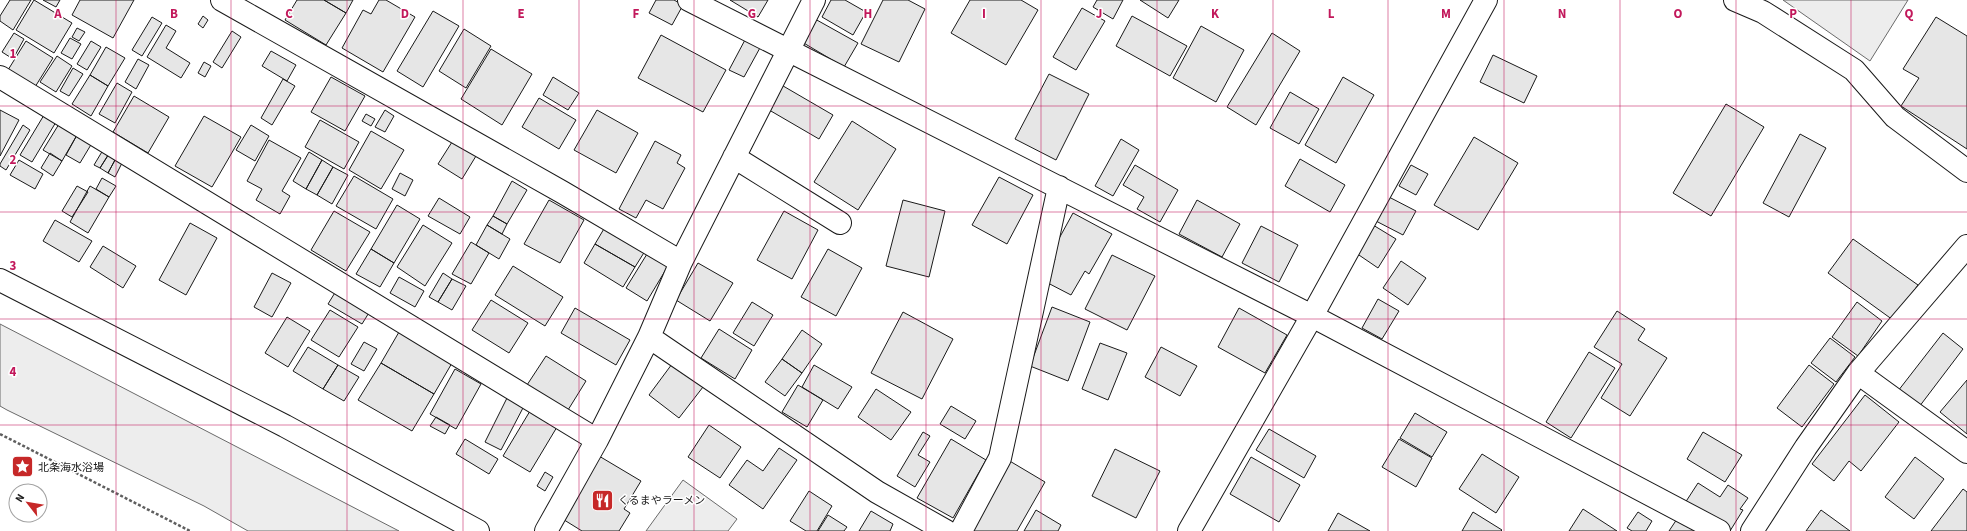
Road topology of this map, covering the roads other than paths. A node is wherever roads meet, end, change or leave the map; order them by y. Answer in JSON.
{"nodes":[{"id":1,"x":222,"y":0,"type":"edge"},
{"id":2,"x":689,"y":0,"type":"edge"},
{"id":3,"x":814,"y":0,"type":"edge"},
{"id":4,"x":1486,"y":0,"type":"edge"},
{"id":5,"x":1735,"y":0,"type":"edge"},
{"id":6,"x":788,"y":49,"type":"junction"},
{"id":7,"x":0,"y":77,"type":"edge"},
{"id":8,"x":734,"y":157,"type":"junction"},
{"id":9,"x":1967,"y":171,"type":"edge"},
{"id":10,"x":1058,"y":187,"type":"junction"},
{"id":11,"x":840,"y":223,"type":"dead end"},
{"id":12,"x":1967,"y":246,"type":"edge"},
{"id":13,"x":681,"y":262,"type":"junction"},
{"id":14,"x":0,"y":280,"type":"edge"},
{"id":15,"x":1312,"y":316,"type":"junction"},
{"id":16,"x":649,"y":337,"type":"junction"},
{"id":17,"x":1858,"y":373,"type":"junction"},
{"id":18,"x":597,"y":440,"type":"junction"},
{"id":19,"x":1967,"y":452,"type":"edge"},
{"id":20,"x":478,"y":531,"type":"edge"},
{"id":21,"x":546,"y":531,"type":"edge"},
{"id":22,"x":946,"y":531,"type":"edge"},
{"id":23,"x":961,"y":531,"type":"edge"},
{"id":24,"x":1189,"y":531,"type":"edge"},
{"id":25,"x":1719,"y":531,"type":"edge"},
{"id":26,"x":1752,"y":531,"type":"edge"}],
"edges":[{"from":1,"to":13,"type":"street"},
{"from":2,"to":6,"type":"street"},
{"from":3,"to":6,"type":"street"},
{"from":4,"to":15,"type":"street"},
{"from":5,"to":9,"type":"street"},
{"from":6,"to":8,"type":"street"},
{"from":6,"to":10,"type":"street"},
{"from":7,"to":18,"type":"street"},
{"from":8,"to":11,"type":"street"},
{"from":8,"to":13,"type":"street"},
{"from":10,"to":15,"type":"street"},
{"from":10,"to":23,"type":"street"},
{"from":12,"to":17,"type":"street"},
{"from":13,"to":16,"type":"street"},
{"from":14,"to":20,"type":"street"},
{"from":15,"to":24,"type":"street"},
{"from":15,"to":25,"type":"street"},
{"from":16,"to":18,"type":"street"},
{"from":16,"to":22,"type":"street"},
{"from":17,"to":19,"type":"street"},
{"from":17,"to":26,"type":"street"},
{"from":18,"to":21,"type":"street"}]}
